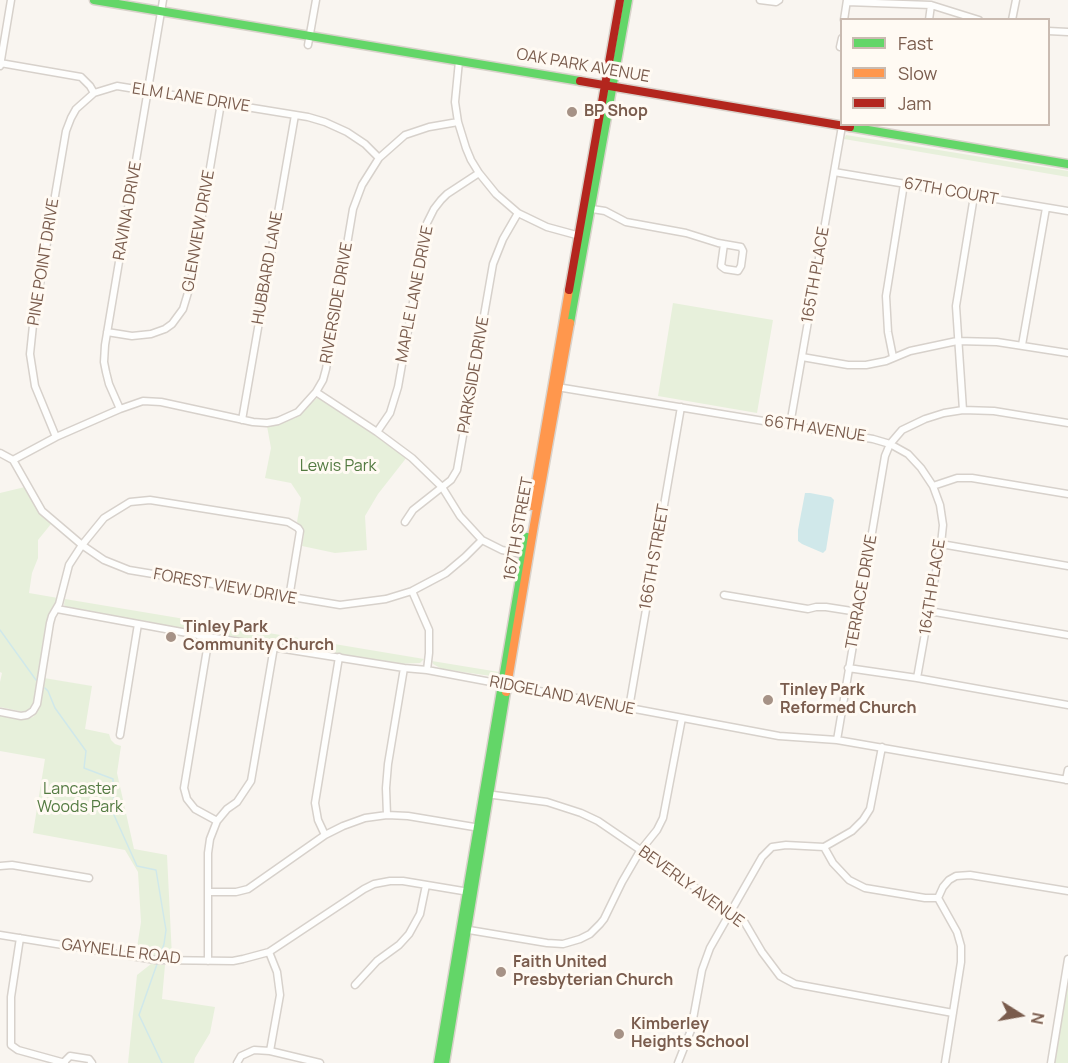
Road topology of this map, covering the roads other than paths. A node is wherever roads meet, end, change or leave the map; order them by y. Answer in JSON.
{"nodes":[{"id":1,"x":11,"y":0,"type":"edge"},
{"id":2,"x":94,"y":0,"type":"edge"},
{"id":3,"x":163,"y":0,"type":"edge"},
{"id":4,"x":316,"y":0,"type":"edge"},
{"id":5,"x":620,"y":0,"type":"edge"},
{"id":6,"x":628,"y":0,"type":"edge"},
{"id":7,"x":760,"y":0,"type":"edge"},
{"id":8,"x":1016,"y":0,"type":"edge"},
{"id":9,"x":778,"y":1,"type":"edge"},
{"id":10,"x":847,"y":1,"type":"edge"},
{"id":11,"x":932,"y":5,"type":"junction"},
{"id":12,"x":161,"y":11,"type":"junction"},
{"id":13,"x":844,"y":18,"type":"edge"},
{"id":14,"x":929,"y":18,"type":"edge"},
{"id":15,"x":973,"y":18,"type":"edge"},
{"id":16,"x":1012,"y":18,"type":"edge"},
{"id":17,"x":1050,"y":31,"type":"edge"},
{"id":18,"x":1068,"y":32,"type":"edge"},
{"id":19,"x":310,"y":36,"type":"junction"},
{"id":20,"x":309,"y":45,"type":"dead end"},
{"id":21,"x":459,"y":61,"type":"junction"},
{"id":22,"x":0,"y":64,"type":"edge"},
{"id":23,"x":609,"y":86,"type":"junction"},
{"id":24,"x":148,"y":90,"type":"junction"},
{"id":25,"x":94,"y":93,"type":"junction"},
{"id":26,"x":221,"y":103,"type":"junction"},
{"id":27,"x":295,"y":115,"type":"junction"},
{"id":28,"x":458,"y":122,"type":"junction"},
{"id":29,"x":840,"y":126,"type":"edge"},
{"id":30,"x":842,"y":126,"type":"edge"},
{"id":31,"x":379,"y":158,"type":"junction"},
{"id":32,"x":1068,"y":164,"type":"edge"},
{"id":33,"x":834,"y":172,"type":"junction"},
{"id":34,"x":479,"y":173,"type":"junction"},
{"id":35,"x":904,"y":184,"type":"junction"},
{"id":36,"x":974,"y":196,"type":"junction"},
{"id":37,"x":1046,"y":208,"type":"junction"},
{"id":38,"x":592,"y":209,"type":"junction"},
{"id":39,"x":1068,"y":211,"type":"edge"},
{"id":40,"x":518,"y":213,"type":"junction"},
{"id":41,"x":582,"y":236,"type":"junction"},
{"id":42,"x":724,"y":244,"type":"junction"},
{"id":43,"x":107,"y":332,"type":"junction"},
{"id":44,"x":957,"y":341,"type":"junction"},
{"id":45,"x":1022,"y":345,"type":"junction"},
{"id":46,"x":1068,"y":353,"type":"edge"},
{"id":47,"x":802,"y":357,"type":"junction"},
{"id":48,"x":893,"y":357,"type":"junction"},
{"id":49,"x":556,"y":386,"type":"junction"},
{"id":50,"x":316,"y":392,"type":"junction"},
{"id":51,"x":681,"y":407,"type":"junction"},
{"id":52,"x":120,"y":410,"type":"junction"},
{"id":53,"x":963,"y":410,"type":"junction"},
{"id":54,"x":242,"y":420,"type":"junction"},
{"id":55,"x":1068,"y":423,"type":"edge"},
{"id":56,"x":790,"y":425,"type":"junction"},
{"id":57,"x":377,"y":432,"type":"junction"},
{"id":58,"x":56,"y":437,"type":"junction"},
{"id":59,"x":890,"y":444,"type":"junction"},
{"id":60,"x":0,"y":453,"type":"edge"},
{"id":61,"x":13,"y":460,"type":"junction"},
{"id":62,"x":933,"y":486,"type":"junction"},
{"id":63,"x":442,"y":487,"type":"junction"},
{"id":64,"x":1068,"y":494,"type":"edge"},
{"id":65,"x":405,"y":522,"type":"dead end"},
{"id":66,"x":482,"y":540,"type":"junction"},
{"id":67,"x":941,"y":544,"type":"junction"},
{"id":68,"x":82,"y":545,"type":"junction"},
{"id":69,"x":526,"y":556,"type":"junction"},
{"id":70,"x":1068,"y":566,"type":"edge"},
{"id":71,"x":412,"y":591,"type":"junction"},
{"id":72,"x":724,"y":595,"type":"dead end"},
{"id":73,"x":289,"y":598,"type":"junction"},
{"id":74,"x":57,"y":609,"type":"junction"},
{"id":75,"x":929,"y":611,"type":"junction"},
{"id":76,"x":858,"y":612,"type":"junction"},
{"id":77,"x":138,"y":624,"type":"junction"},
{"id":78,"x":1068,"y":635,"type":"edge"},
{"id":79,"x":209,"y":636,"type":"junction"},
{"id":80,"x":274,"y":647,"type":"junction"},
{"id":81,"x":339,"y":657,"type":"junction"},
{"id":82,"x":404,"y":668,"type":"junction"},
{"id":83,"x":848,"y":668,"type":"junction"},
{"id":84,"x":427,"y":670,"type":"junction"},
{"id":85,"x":917,"y":678,"type":"junction"},
{"id":86,"x":505,"y":685,"type":"junction"},
{"id":87,"x":1068,"y":705,"type":"edge"},
{"id":88,"x":629,"y":708,"type":"junction"},
{"id":89,"x":0,"y":712,"type":"edge"},
{"id":90,"x":682,"y":718,"type":"junction"},
{"id":91,"x":120,"y":735,"type":"dead end"},
{"id":92,"x":837,"y":740,"type":"junction"},
{"id":93,"x":882,"y":747,"type":"junction"},
{"id":94,"x":1068,"y":770,"type":"edge"},
{"id":95,"x":1067,"y":780,"type":"edge"},
{"id":96,"x":486,"y":794,"type":"junction"},
{"id":97,"x":387,"y":815,"type":"junction"},
{"id":98,"x":216,"y":821,"type":"junction"},
{"id":99,"x":480,"y":828,"type":"junction"},
{"id":100,"x":325,"y":835,"type":"junction"},
{"id":101,"x":824,"y":847,"type":"junction"},
{"id":102,"x":640,"y":851,"type":"junction"},
{"id":103,"x":0,"y":866,"type":"edge"},
{"id":104,"x":89,"y":878,"type":"dead end"},
{"id":105,"x":426,"y":885,"type":"junction"},
{"id":106,"x":1068,"y":891,"type":"edge"},
{"id":107,"x":209,"y":892,"type":"junction"},
{"id":108,"x":470,"y":892,"type":"junction"},
{"id":109,"x":938,"y":898,"type":"junction"},
{"id":110,"x":730,"y":912,"type":"junction"},
{"id":111,"x":463,"y":929,"type":"junction"},
{"id":112,"x":0,"y":935,"type":"edge"},
{"id":113,"x":20,"y":938,"type":"junction"},
{"id":114,"x":269,"y":952,"type":"junction"},
{"id":115,"x":1068,"y":959,"type":"edge"},
{"id":116,"x":208,"y":961,"type":"junction"},
{"id":117,"x":355,"y":985,"type":"dead end"},
{"id":118,"x":953,"y":1013,"type":"junction"},
{"id":119,"x":270,"y":1051,"type":"junction"},
{"id":120,"x":306,"y":1062,"type":"edge"},
{"id":121,"x":65,"y":1063,"type":"edge"},
{"id":122,"x":92,"y":1063,"type":"edge"},
{"id":123,"x":237,"y":1063,"type":"edge"},
{"id":124,"x":320,"y":1063,"type":"edge"},
{"id":125,"x":438,"y":1063,"type":"edge"},
{"id":126,"x":445,"y":1063,"type":"edge"},
{"id":127,"x":678,"y":1063,"type":"edge"},
{"id":128,"x":945,"y":1063,"type":"edge"},
{"id":129,"x":1051,"y":1063,"type":"edge"}],
"edges":[{"from":1,"to":22,"type":"street"},
{"from":2,"to":12,"type":"main road","name":"OAK PARK AVENUE"},
{"from":3,"to":12,"type":"street","name":"RAVINA DRIVE"},
{"from":4,"to":19,"type":"street"},
{"from":5,"to":23,"type":"main road","name":"167TH STREET"},
{"from":6,"to":23,"type":"main road","name":"167TH STREET"},
{"from":7,"to":9,"type":"street"},
{"from":8,"to":16,"type":"street"},
{"from":10,"to":11,"type":"street"},
{"from":10,"to":13,"type":"street"},
{"from":11,"to":14,"type":"street"},
{"from":11,"to":15,"type":"street"},
{"from":12,"to":19,"type":"main road","name":"OAK PARK AVENUE"},
{"from":12,"to":24,"type":"street","name":"RAVINA DRIVE"},
{"from":17,"to":18,"type":"street"},
{"from":19,"to":20,"type":"street"},
{"from":19,"to":21,"type":"main road","name":"OAK PARK AVENUE"},
{"from":21,"to":23,"type":"main road","name":"OAK PARK AVENUE"},
{"from":21,"to":28,"type":"street"},
{"from":22,"to":25,"type":"street"},
{"from":23,"to":29,"type":"main road","name":"OAK PARK AVENUE"},
{"from":23,"to":38,"type":"main road","name":"167TH STREET"},
{"from":23,"to":41,"type":"main road","name":"167TH STREET"},
{"from":24,"to":25,"type":"street","name":"ELM LANE DRIVE"},
{"from":24,"to":26,"type":"street","name":"ELM LANE DRIVE"},
{"from":24,"to":43,"type":"street","name":"RAVINA DRIVE"},
{"from":25,"to":58,"type":"street","name":"PINE POINT DRIVE"},
{"from":26,"to":27,"type":"street","name":"ELM LANE DRIVE"},
{"from":26,"to":43,"type":"street","name":"GLENVIEW DRIVE"},
{"from":27,"to":31,"type":"street","name":"ELM LANE DRIVE"},
{"from":27,"to":54,"type":"street","name":"HUBBARD LANE"},
{"from":28,"to":31,"type":"street","name":"RIVERSIDE DRIVE"},
{"from":28,"to":34,"type":"street"},
{"from":30,"to":32,"type":"main road","name":"OAK PARK AVENUE"},
{"from":30,"to":33,"type":"street","name":"165TH PLACE"},
{"from":31,"to":50,"type":"street","name":"RIVERSIDE DRIVE"},
{"from":33,"to":35,"type":"street","name":"67TH COURT"},
{"from":33,"to":47,"type":"street","name":"165TH PLACE"},
{"from":34,"to":40,"type":"street"},
{"from":34,"to":57,"type":"street","name":"MAPLE LANE DRIVE"},
{"from":35,"to":36,"type":"street","name":"67TH COURT"},
{"from":35,"to":48,"type":"street"},
{"from":36,"to":37,"type":"street","name":"67TH COURT"},
{"from":36,"to":44,"type":"street"},
{"from":37,"to":39,"type":"street","name":"67TH COURT"},
{"from":37,"to":45,"type":"street"},
{"from":38,"to":41,"type":"main road","name":"167TH STREET"},
{"from":38,"to":42,"type":"street"},
{"from":40,"to":41,"type":"street"},
{"from":40,"to":63,"type":"street","name":"PARKSIDE DRIVE"},
{"from":41,"to":49,"type":"main road","name":"167TH STREET"},
{"from":42,"to":42,"type":"street"},
{"from":43,"to":52,"type":"street","name":"RAVINA DRIVE"},
{"from":44,"to":45,"type":"street"},
{"from":44,"to":48,"type":"street"},
{"from":44,"to":53,"type":"street"},
{"from":45,"to":46,"type":"street"},
{"from":47,"to":48,"type":"street"},
{"from":47,"to":56,"type":"street","name":"165TH PLACE"},
{"from":49,"to":51,"type":"street","name":"66TH AVENUE"},
{"from":49,"to":69,"type":"main road","name":"167TH STREET"},
{"from":50,"to":54,"type":"street","name":"RIVERSIDE DRIVE"},
{"from":50,"to":57,"type":"street"},
{"from":51,"to":56,"type":"street","name":"66TH AVENUE"},
{"from":51,"to":88,"type":"street","name":"166TH STREET"},
{"from":52,"to":54,"type":"street","name":"RIVERSIDE DRIVE"},
{"from":52,"to":58,"type":"street","name":"RIVERSIDE DRIVE"},
{"from":53,"to":55,"type":"street"},
{"from":53,"to":59,"type":"street"},
{"from":56,"to":59,"type":"street","name":"66TH AVENUE"},
{"from":57,"to":63,"type":"street"},
{"from":58,"to":61,"type":"street","name":"RIVERSIDE DRIVE"},
{"from":59,"to":62,"type":"street","name":"164TH PLACE"},
{"from":59,"to":76,"type":"street","name":"TERRACE DRIVE"},
{"from":60,"to":61,"type":"street"},
{"from":61,"to":68,"type":"street","name":"FOREST VIEW DRIVE"},
{"from":62,"to":64,"type":"street"},
{"from":62,"to":67,"type":"street","name":"164TH PLACE"},
{"from":63,"to":65,"type":"street","name":"PARKSIDE DRIVE"},
{"from":63,"to":66,"type":"street"},
{"from":66,"to":69,"type":"street"},
{"from":66,"to":71,"type":"street","name":"FOREST VIEW DRIVE"},
{"from":67,"to":70,"type":"street"},
{"from":67,"to":75,"type":"street","name":"164TH PLACE"},
{"from":68,"to":73,"type":"street","name":"FOREST VIEW DRIVE"},
{"from":68,"to":73,"type":"street"},
{"from":68,"to":74,"type":"street"},
{"from":69,"to":86,"type":"main road","name":"167TH STREET"},
{"from":71,"to":73,"type":"street","name":"FOREST VIEW DRIVE"},
{"from":71,"to":84,"type":"street"},
{"from":72,"to":76,"type":"street"},
{"from":74,"to":77,"type":"street","name":"RIDGELAND AVENUE"},
{"from":74,"to":89,"type":"street"},
{"from":75,"to":78,"type":"street"},
{"from":75,"to":85,"type":"street","name":"164TH PLACE"},
{"from":76,"to":83,"type":"street","name":"TERRACE DRIVE"},
{"from":77,"to":79,"type":"street","name":"RIDGELAND AVENUE"},
{"from":77,"to":91,"type":"street"},
{"from":79,"to":80,"type":"street","name":"RIDGELAND AVENUE"},
{"from":79,"to":98,"type":"street"},
{"from":80,"to":81,"type":"street","name":"RIDGELAND AVENUE"},
{"from":80,"to":98,"type":"street"},
{"from":81,"to":82,"type":"street","name":"RIDGELAND AVENUE"},
{"from":81,"to":100,"type":"street"},
{"from":82,"to":84,"type":"street","name":"RIDGELAND AVENUE"},
{"from":82,"to":97,"type":"street"},
{"from":83,"to":85,"type":"street"},
{"from":83,"to":92,"type":"street","name":"TERRACE DRIVE"},
{"from":84,"to":86,"type":"street","name":"RIDGELAND AVENUE"},
{"from":85,"to":87,"type":"street"},
{"from":86,"to":88,"type":"street","name":"RIDGELAND AVENUE"},
{"from":86,"to":96,"type":"main road","name":"167TH STREET"},
{"from":88,"to":90,"type":"street","name":"RIDGELAND AVENUE"},
{"from":90,"to":92,"type":"street","name":"RIDGELAND AVENUE"},
{"from":90,"to":102,"type":"street"},
{"from":92,"to":93,"type":"street","name":"RIDGELAND AVENUE"},
{"from":93,"to":95,"type":"street","name":"RIDGELAND AVENUE"},
{"from":93,"to":101,"type":"street"},
{"from":94,"to":95,"type":"street"},
{"from":96,"to":99,"type":"main road","name":"167TH STREET"},
{"from":96,"to":102,"type":"street","name":"BEVERLY AVENUE"},
{"from":97,"to":99,"type":"street"},
{"from":97,"to":100,"type":"street"},
{"from":98,"to":107,"type":"street"},
{"from":99,"to":108,"type":"main road","name":"167TH STREET"},
{"from":100,"to":107,"type":"street"},
{"from":101,"to":109,"type":"street"},
{"from":101,"to":110,"type":"street"},
{"from":102,"to":110,"type":"street","name":"BEVERLY AVENUE"},
{"from":102,"to":111,"type":"street"},
{"from":103,"to":104,"type":"street"},
{"from":105,"to":108,"type":"street","name":"GAYNELLE ROAD"},
{"from":105,"to":114,"type":"street","name":"GAYNELLE ROAD"},
{"from":105,"to":117,"type":"street"},
{"from":106,"to":109,"type":"street"},
{"from":107,"to":116,"type":"street"},
{"from":108,"to":111,"type":"main road","name":"167TH STREET"},
{"from":109,"to":118,"type":"street"},
{"from":110,"to":118,"type":"street","name":"BEVERLY AVENUE"},
{"from":110,"to":127,"type":"street"},
{"from":111,"to":125,"type":"main road","name":"167TH STREET"},
{"from":111,"to":126,"type":"main road","name":"167TH STREET"},
{"from":112,"to":113,"type":"street","name":"GAYNELLE ROAD"},
{"from":113,"to":116,"type":"street","name":"GAYNELLE ROAD"},
{"from":113,"to":121,"type":"street"},
{"from":114,"to":116,"type":"street","name":"GAYNELLE ROAD"},
{"from":114,"to":119,"type":"street"},
{"from":115,"to":129,"type":"street"},
{"from":118,"to":128,"type":"street"},
{"from":119,"to":120,"type":"street"},
{"from":119,"to":123,"type":"street"},
{"from":120,"to":124,"type":"street"},
{"from":121,"to":122,"type":"street"}]}
